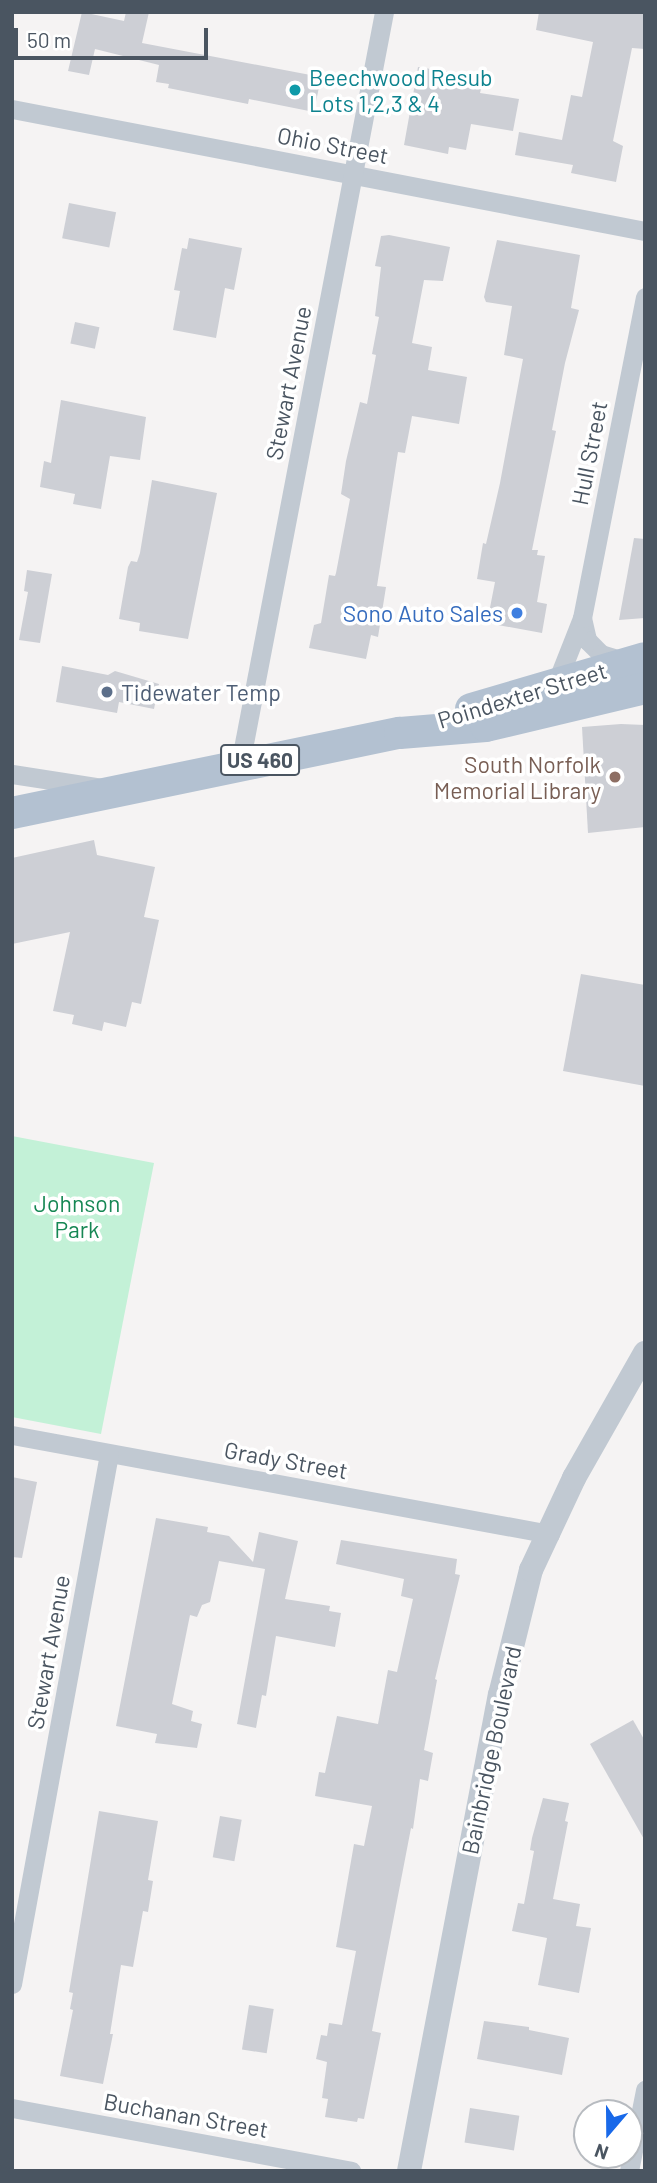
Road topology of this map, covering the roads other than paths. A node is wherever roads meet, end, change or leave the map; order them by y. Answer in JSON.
{"nodes":[{"id":1,"x":384,"y":12,"type":"edge"},
{"id":2,"x":12,"y":109,"type":"edge"},
{"id":3,"x":353,"y":174,"type":"junction"},
{"id":4,"x":645,"y":231,"type":"edge"},
{"id":5,"x":645,"y":297,"type":"edge"},
{"id":6,"x":582,"y":618,"type":"junction"},
{"id":7,"x":639,"y":669,"type":"edge"},
{"id":8,"x":556,"y":684,"type":"junction"},
{"id":9,"x":400,"y":733,"type":"junction"},
{"id":10,"x":240,"y":764,"type":"junction"},
{"id":11,"x":12,"y":774,"type":"edge"},
{"id":12,"x":121,"y":791,"type":"junction"},
{"id":13,"x":12,"y":813,"type":"edge"},
{"id":14,"x":645,"y":1353,"type":"edge"},
{"id":15,"x":12,"y":1435,"type":"edge"},
{"id":16,"x":109,"y":1454,"type":"junction"},
{"id":17,"x":550,"y":1534,"type":"junction"},
{"id":18,"x":12,"y":1984,"type":"edge"},
{"id":19,"x":645,"y":2090,"type":"edge"},
{"id":20,"x":12,"y":2108,"type":"edge"},
{"id":21,"x":351,"y":2171,"type":"edge"},
{"id":22,"x":409,"y":2171,"type":"edge"},
{"id":23,"x":629,"y":2171,"type":"edge"}],
"edges":[{"from":1,"to":3,"type":"street","name":"Stewart Avenue"},
{"from":2,"to":3,"type":"street","name":"Ohio Street"},
{"from":3,"to":4,"type":"street","name":"Ohio Street"},
{"from":3,"to":10,"type":"street","name":"Stewart Avenue"},
{"from":5,"to":6,"type":"street","name":"Hull Street"},
{"from":6,"to":7,"type":"street"},
{"from":6,"to":8,"type":"street","name":"Hull Street"},
{"from":7,"to":8,"type":"main road","name":"Poindexter Street","number":"US 460"},
{"from":7,"to":9,"type":"main road","name":"Poindexter Street","number":"US 460"},
{"from":8,"to":9,"type":"main road","name":"Poindexter Street","number":"US 460"},
{"from":9,"to":10,"type":"main road","name":"Poindexter Street","number":"US 460"},
{"from":10,"to":12,"type":"main road","name":"Poindexter Street","number":"US 460"},
{"from":11,"to":12,"type":"street"},
{"from":12,"to":13,"type":"main road","name":"Poindexter Street","number":"US 460"},
{"from":14,"to":17,"type":"street","name":"Bainbridge Boulevard"},
{"from":15,"to":16,"type":"street","name":"Grady Street"},
{"from":16,"to":17,"type":"street","name":"Grady Street"},
{"from":16,"to":18,"type":"street","name":"Stewart Avenue"},
{"from":17,"to":22,"type":"street","name":"Bainbridge Boulevard"},
{"from":19,"to":23,"type":"street"},
{"from":20,"to":21,"type":"street","name":"Buchanan Street"}]}
